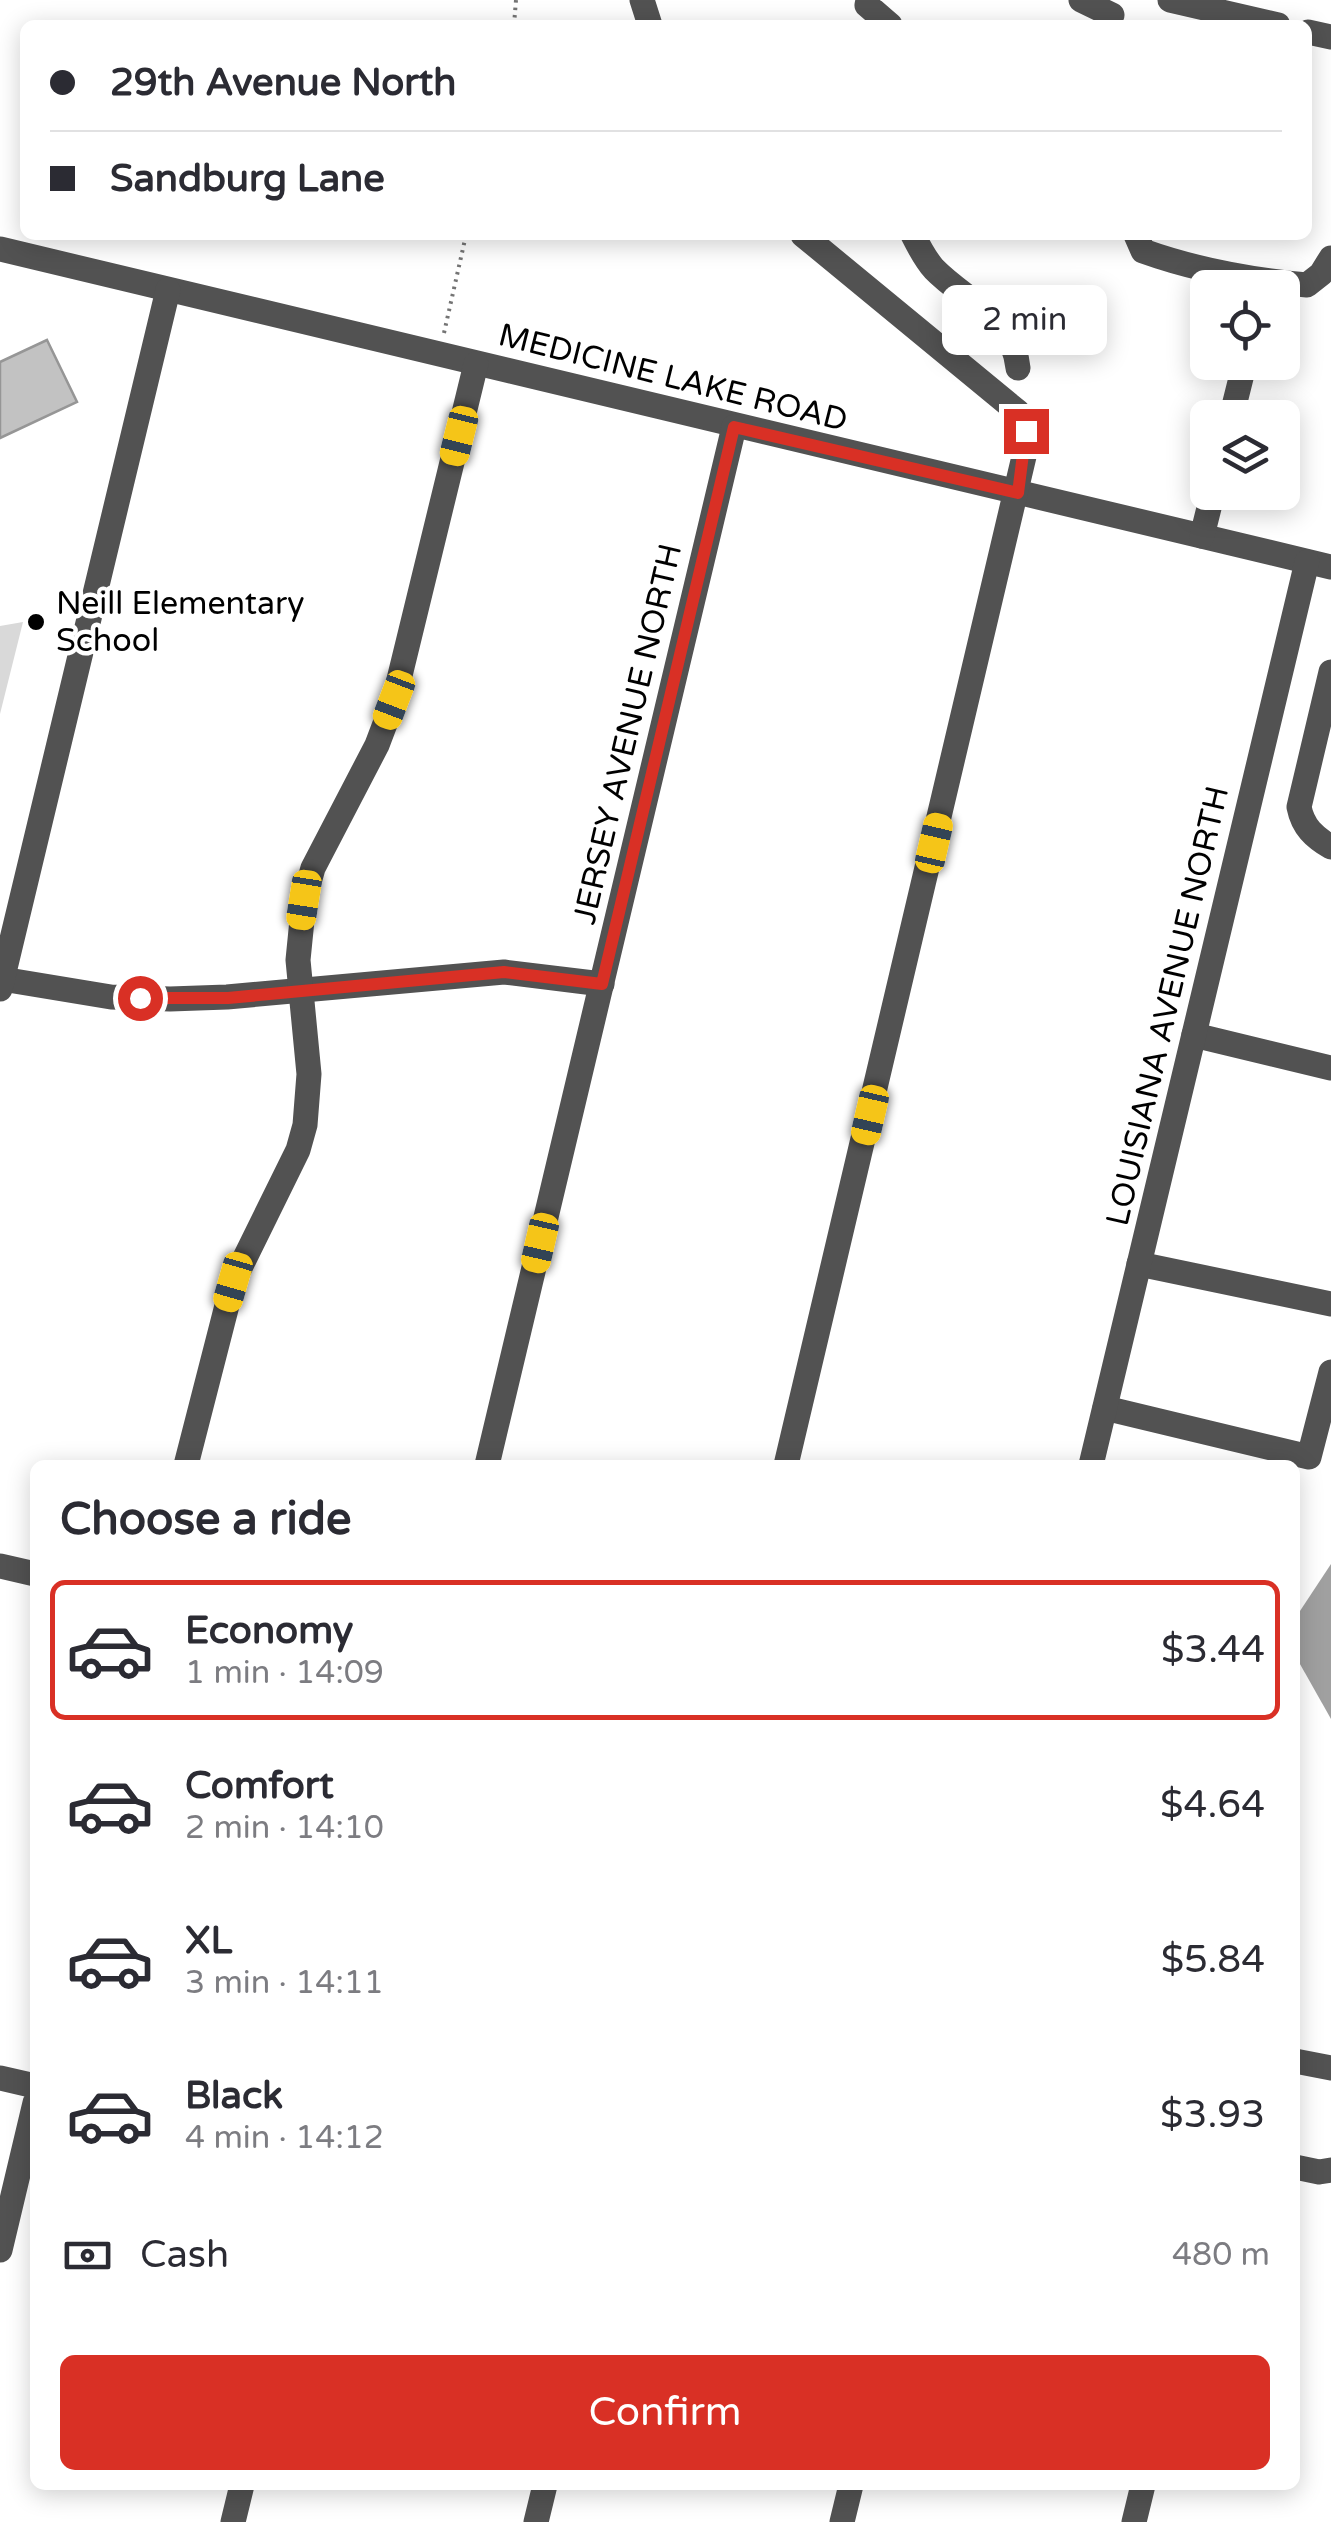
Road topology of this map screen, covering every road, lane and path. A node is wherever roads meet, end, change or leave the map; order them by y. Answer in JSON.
{"nodes":[{"id":1,"x":868,"y":0,"type":"edge"},
{"id":2,"x":1081,"y":0,"type":"edge"},
{"id":3,"x":1180,"y":10,"type":"edge"},
{"id":4,"x":1115,"y":13,"type":"edge"},
{"id":5,"x":884,"y":20,"type":"edge"},
{"id":6,"x":1245,"y":20,"type":"edge"},
{"id":7,"x":465,"y":240,"type":"edge"},
{"id":8,"x":809,"y":240,"type":"edge"},
{"id":9,"x":916,"y":240,"type":"edge"},
{"id":10,"x":1138,"y":240,"type":"edge"},
{"id":11,"x":0,"y":249,"type":"edge"},
{"id":12,"x":1331,"y":258,"type":"edge"},
{"id":13,"x":168,"y":290,"type":"junction"},
{"id":14,"x":439,"y":355,"type":"junction"},
{"id":15,"x":476,"y":364,"type":"junction"},
{"id":16,"x":1018,"y":368,"type":"dead end"},
{"id":17,"x":734,"y":427,"type":"junction"},
{"id":18,"x":1018,"y":493,"type":"junction"},
{"id":19,"x":1208,"y":510,"type":"edge"},
{"id":20,"x":1202,"y":536,"type":"junction"},
{"id":21,"x":1319,"y":564,"type":"edge"},
{"id":22,"x":1331,"y":672,"type":"edge"},
{"id":23,"x":1331,"y":847,"type":"edge"},
{"id":24,"x":1,"y":984,"type":"edge"},
{"id":25,"x":602,"y":984,"type":"junction"},
{"id":26,"x":302,"y":991,"type":"junction"},
{"id":27,"x":1194,"y":1035,"type":"junction"},
{"id":28,"x":1331,"y":1068,"type":"edge"},
{"id":29,"x":1139,"y":1264,"type":"junction"},
{"id":30,"x":1331,"y":1304,"type":"edge"},
{"id":31,"x":1331,"y":1372,"type":"edge"},
{"id":32,"x":1105,"y":1408,"type":"junction"},
{"id":33,"x":1269,"y":1458,"type":"edge"},
{"id":34,"x":187,"y":1460,"type":"edge"},
{"id":35,"x":488,"y":1460,"type":"edge"},
{"id":36,"x":787,"y":1460,"type":"edge"},
{"id":37,"x":1093,"y":1460,"type":"edge"},
{"id":38,"x":0,"y":1566,"type":"edge"},
{"id":39,"x":30,"y":1573,"type":"edge"},
{"id":40,"x":1300,"y":2062,"type":"edge"},
{"id":41,"x":1331,"y":2068,"type":"edge"},
{"id":42,"x":0,"y":2078,"type":"edge"},
{"id":43,"x":30,"y":2085,"type":"edge"},
{"id":44,"x":30,"y":2124,"type":"edge"},
{"id":45,"x":0,"y":2250,"type":"edge"},
{"id":46,"x":241,"y":2490,"type":"edge"},
{"id":47,"x":544,"y":2490,"type":"edge"},
{"id":48,"x":849,"y":2490,"type":"edge"},
{"id":49,"x":1142,"y":2490,"type":"edge"},
{"id":50,"x":234,"y":2522,"type":"edge"},
{"id":51,"x":536,"y":2522,"type":"edge"},
{"id":52,"x":842,"y":2522,"type":"edge"},
{"id":53,"x":1134,"y":2522,"type":"edge"}],
"edges":[{"from":1,"to":5,"type":"street"},
{"from":2,"to":4,"type":"street"},
{"from":3,"to":6,"type":"street"},
{"from":7,"to":14,"type":"path"},
{"from":8,"to":18,"type":"street"},
{"from":9,"to":16,"type":"street"},
{"from":10,"to":12,"type":"street"},
{"from":11,"to":13,"type":"street","name":"MEDICINE LAKE ROAD"},
{"from":13,"to":14,"type":"street","name":"MEDICINE LAKE ROAD"},
{"from":13,"to":24,"type":"street"},
{"from":14,"to":15,"type":"street","name":"MEDICINE LAKE ROAD"},
{"from":15,"to":17,"type":"street","name":"MEDICINE LAKE ROAD"},
{"from":15,"to":26,"type":"street"},
{"from":17,"to":18,"type":"street","name":"MEDICINE LAKE ROAD"},
{"from":17,"to":25,"type":"street","name":"JERSEY AVENUE NORTH"},
{"from":18,"to":20,"type":"street","name":"MEDICINE LAKE ROAD"},
{"from":18,"to":36,"type":"street"},
{"from":19,"to":20,"type":"street"},
{"from":20,"to":21,"type":"street","name":"MEDICINE LAKE ROAD"},
{"from":21,"to":27,"type":"street","name":"LOUISIANA AVENUE NORTH"},
{"from":22,"to":23,"type":"street"},
{"from":24,"to":26,"type":"street"},
{"from":25,"to":26,"type":"street"},
{"from":25,"to":35,"type":"street","name":"JERSEY AVENUE NORTH"},
{"from":26,"to":34,"type":"street"},
{"from":27,"to":28,"type":"street"},
{"from":27,"to":29,"type":"street","name":"LOUISIANA AVENUE NORTH"},
{"from":29,"to":30,"type":"street"},
{"from":29,"to":32,"type":"street","name":"LOUISIANA AVENUE NORTH"},
{"from":31,"to":33,"type":"street"},
{"from":32,"to":33,"type":"street"},
{"from":32,"to":37,"type":"street","name":"LOUISIANA AVENUE NORTH"},
{"from":38,"to":39,"type":"street"},
{"from":40,"to":41,"type":"street"},
{"from":42,"to":43,"type":"street"},
{"from":44,"to":45,"type":"street"},
{"from":46,"to":50,"type":"street"},
{"from":47,"to":51,"type":"street"},
{"from":48,"to":52,"type":"street"},
{"from":49,"to":53,"type":"street"}]}
